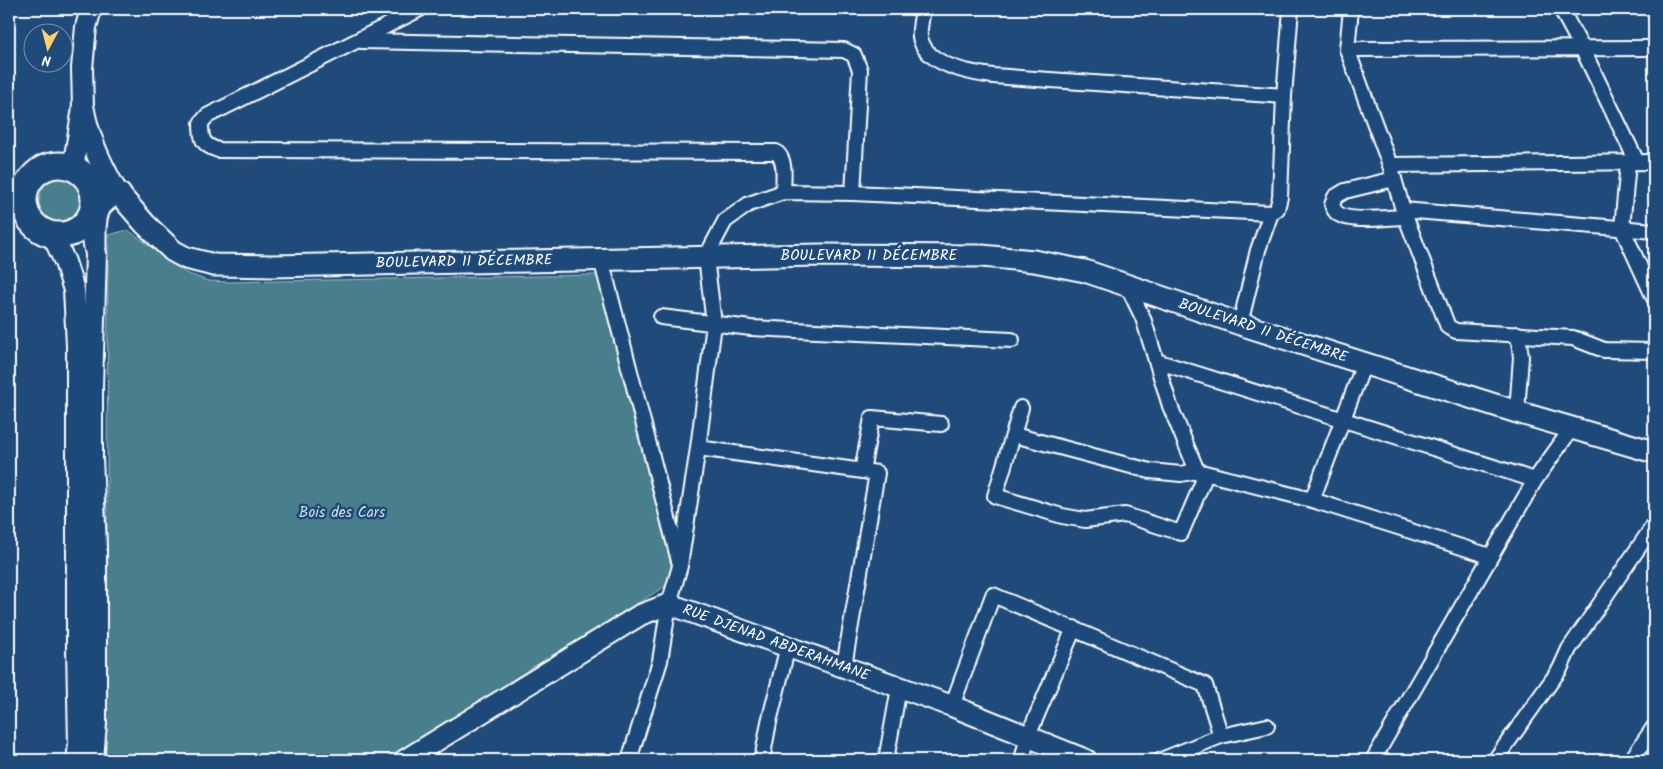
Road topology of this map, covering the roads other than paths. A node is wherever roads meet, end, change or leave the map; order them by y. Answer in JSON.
{"nodes":[{"id":1,"x":90,"y":9,"type":"edge"},
{"id":2,"x":420,"y":9,"type":"edge"},
{"id":3,"x":923,"y":9,"type":"edge"},
{"id":4,"x":1291,"y":9,"type":"edge"},
{"id":5,"x":1351,"y":9,"type":"edge"},
{"id":6,"x":1561,"y":9,"type":"edge"},
{"id":7,"x":357,"y":41,"type":"junction"},
{"id":8,"x":1582,"y":48,"type":"junction"},
{"id":9,"x":1654,"y":48,"type":"edge"},
{"id":10,"x":1347,"y":49,"type":"junction"},
{"id":11,"x":1284,"y":96,"type":"junction"},
{"id":12,"x":83,"y":108,"type":"junction"},
{"id":13,"x":1654,"y":162,"type":"edge"},
{"id":14,"x":1632,"y":163,"type":"junction"},
{"id":15,"x":1390,"y":165,"type":"junction"},
{"id":16,"x":80,"y":173,"type":"junction"},
{"id":17,"x":1394,"y":179,"type":"junction"},
{"id":18,"x":18,"y":189,"type":"edge"},
{"id":19,"x":117,"y":191,"type":"junction"},
{"id":20,"x":783,"y":192,"type":"junction"},
{"id":21,"x":853,"y":193,"type":"junction"},
{"id":22,"x":1271,"y":213,"type":"junction"},
{"id":23,"x":1404,"y":213,"type":"junction"},
{"id":24,"x":20,"y":220,"type":"edge"},
{"id":25,"x":84,"y":225,"type":"junction"},
{"id":26,"x":1622,"y":228,"type":"junction"},
{"id":27,"x":1654,"y":231,"type":"edge"},
{"id":28,"x":52,"y":234,"type":"junction"},
{"id":29,"x":95,"y":247,"type":"junction"},
{"id":30,"x":706,"y":257,"type":"junction"},
{"id":31,"x":601,"y":259,"type":"junction"},
{"id":32,"x":1128,"y":287,"type":"junction"},
{"id":33,"x":1654,"y":298,"type":"edge"},
{"id":34,"x":661,"y":317,"type":"dead end"},
{"id":35,"x":714,"y":324,"type":"junction"},
{"id":36,"x":1240,"y":324,"type":"junction"},
{"id":37,"x":1518,"y":334,"type":"junction"},
{"id":38,"x":1012,"y":340,"type":"dead end"},
{"id":39,"x":1654,"y":351,"type":"edge"},
{"id":40,"x":1156,"y":361,"type":"junction"},
{"id":41,"x":1364,"y":364,"type":"junction"},
{"id":42,"x":1021,"y":408,"type":"dead end"},
{"id":43,"x":1517,"y":412,"type":"junction"},
{"id":44,"x":1342,"y":420,"type":"junction"},
{"id":45,"x":941,"y":424,"type":"dead end"},
{"id":46,"x":1572,"y":428,"type":"junction"},
{"id":47,"x":1014,"y":435,"type":"junction"},
{"id":48,"x":698,"y":448,"type":"junction"},
{"id":49,"x":1654,"y":452,"type":"edge"},
{"id":50,"x":862,"y":471,"type":"junction"},
{"id":51,"x":1197,"y":471,"type":"junction"},
{"id":52,"x":1535,"y":480,"type":"junction"},
{"id":53,"x":1312,"y":500,"type":"junction"},
{"id":54,"x":1654,"y":525,"type":"edge"},
{"id":55,"x":1490,"y":556,"type":"junction"},
{"id":56,"x":680,"y":566,"type":"junction"},
{"id":57,"x":669,"y":604,"type":"junction"},
{"id":58,"x":1074,"y":628,"type":"junction"},
{"id":59,"x":788,"y":646,"type":"junction"},
{"id":60,"x":844,"y":666,"type":"junction"},
{"id":61,"x":899,"y":688,"type":"junction"},
{"id":62,"x":952,"y":706,"type":"junction"},
{"id":63,"x":1267,"y":726,"type":"dead end"},
{"id":64,"x":1654,"y":727,"type":"edge"},
{"id":65,"x":1028,"y":736,"type":"junction"},
{"id":66,"x":1220,"y":736,"type":"junction"},
{"id":67,"x":1634,"y":756,"type":"dead end"},
{"id":68,"x":77,"y":760,"type":"edge"},
{"id":69,"x":93,"y":760,"type":"edge"},
{"id":70,"x":405,"y":760,"type":"edge"},
{"id":71,"x":629,"y":760,"type":"edge"},
{"id":72,"x":762,"y":760,"type":"edge"},
{"id":73,"x":886,"y":760,"type":"edge"},
{"id":74,"x":1022,"y":760,"type":"edge"},
{"id":75,"x":1086,"y":760,"type":"edge"},
{"id":76,"x":1161,"y":760,"type":"edge"},
{"id":77,"x":1372,"y":760,"type":"edge"},
{"id":78,"x":1495,"y":760,"type":"edge"}],
"edges":[{"from":1,"to":12,"type":"main road"},
{"from":2,"to":7,"type":"street"},
{"from":3,"to":11,"type":"street"},
{"from":4,"to":11,"type":"street"},
{"from":5,"to":10,"type":"street"},
{"from":6,"to":8,"type":"street"},
{"from":7,"to":20,"type":"street"},
{"from":7,"to":21,"type":"street"},
{"from":8,"to":9,"type":"street"},
{"from":8,"to":10,"type":"street"},
{"from":8,"to":14,"type":"street"},
{"from":10,"to":15,"type":"street"},
{"from":11,"to":22,"type":"street"},
{"from":12,"to":16,"type":"main road"},
{"from":12,"to":19,"type":"main road"},
{"from":13,"to":14,"type":"street"},
{"from":14,"to":15,"type":"street"},
{"from":14,"to":26,"type":"street"},
{"from":15,"to":17,"type":"street"},
{"from":16,"to":18,"type":"highway"},
{"from":16,"to":19,"type":"main road","name":"BOULEVARD 11 DÉCEMBRE"},
{"from":16,"to":25,"type":"highway"},
{"from":17,"to":23,"type":"street"},
{"from":17,"to":23,"type":"street"},
{"from":18,"to":24,"type":"highway"},
{"from":19,"to":29,"type":"main road"},
{"from":19,"to":31,"type":"main road","name":"BOULEVARD 11 DÉCEMBRE"},
{"from":20,"to":21,"type":"street"},
{"from":20,"to":30,"type":"street"},
{"from":21,"to":22,"type":"street"},
{"from":22,"to":36,"type":"street"},
{"from":23,"to":26,"type":"street"},
{"from":23,"to":37,"type":"street"},
{"from":24,"to":28,"type":"highway"},
{"from":25,"to":28,"type":"highway"},
{"from":25,"to":29,"type":"main road"},
{"from":26,"to":27,"type":"street"},
{"from":26,"to":33,"type":"street"},
{"from":28,"to":68,"type":"main road"},
{"from":29,"to":69,"type":"main road"},
{"from":30,"to":31,"type":"main road","name":"BOULEVARD 11 DÉCEMBRE"},
{"from":30,"to":32,"type":"main road","name":"BOULEVARD 11 DÉCEMBRE"},
{"from":30,"to":35,"type":"street"},
{"from":31,"to":56,"type":"street"},
{"from":32,"to":36,"type":"main road","name":"BOULEVARD 11 DÉCEMBRE"},
{"from":32,"to":40,"type":"street"},
{"from":34,"to":35,"type":"street"},
{"from":35,"to":38,"type":"street"},
{"from":35,"to":48,"type":"street"},
{"from":36,"to":41,"type":"main road","name":"BOULEVARD 11 DÉCEMBRE"},
{"from":37,"to":39,"type":"street"},
{"from":37,"to":43,"type":"street"},
{"from":40,"to":44,"type":"street"},
{"from":40,"to":51,"type":"street"},
{"from":41,"to":43,"type":"main road","name":"BOULEVARD 11 DÉCEMBRE"},
{"from":41,"to":44,"type":"street"},
{"from":42,"to":47,"type":"street"},
{"from":43,"to":46,"type":"main road","name":"BOULEVARD 11 DÉCEMBRE"},
{"from":44,"to":52,"type":"street"},
{"from":44,"to":53,"type":"street"},
{"from":45,"to":50,"type":"street"},
{"from":46,"to":49,"type":"main road","name":"BOULEVARD 11 DÉCEMBRE"},
{"from":46,"to":52,"type":"street"},
{"from":47,"to":51,"type":"street"},
{"from":47,"to":51,"type":"street"},
{"from":48,"to":50,"type":"street"},
{"from":48,"to":56,"type":"street"},
{"from":50,"to":60,"type":"street"},
{"from":51,"to":53,"type":"street"},
{"from":52,"to":55,"type":"street"},
{"from":53,"to":55,"type":"street"},
{"from":54,"to":78,"type":"street"},
{"from":55,"to":77,"type":"street"},
{"from":56,"to":57,"type":"street"},
{"from":57,"to":59,"type":"main road","name":"RUE DJENAD ABDERAHMANE"},
{"from":57,"to":70,"type":"main road","name":"RUE DJENAD ABDERAHMANE"},
{"from":57,"to":71,"type":"street"},
{"from":58,"to":62,"type":"street"},
{"from":58,"to":65,"type":"street"},
{"from":58,"to":66,"type":"street"},
{"from":59,"to":60,"type":"main road","name":"RUE DJENAD ABDERAHMANE"},
{"from":59,"to":72,"type":"street"},
{"from":60,"to":61,"type":"main road","name":"RUE DJENAD ABDERAHMANE"},
{"from":61,"to":62,"type":"main road","name":"RUE DJENAD ABDERAHMANE"},
{"from":61,"to":73,"type":"street"},
{"from":62,"to":65,"type":"main road","name":"RUE DJENAD ABDERAHMANE"},
{"from":63,"to":66,"type":"street"},
{"from":64,"to":67,"type":"street"},
{"from":65,"to":74,"type":"street"},
{"from":65,"to":75,"type":"main road","name":"RUE DJENAD ABDERAHMANE"},
{"from":66,"to":76,"type":"street"}]}
